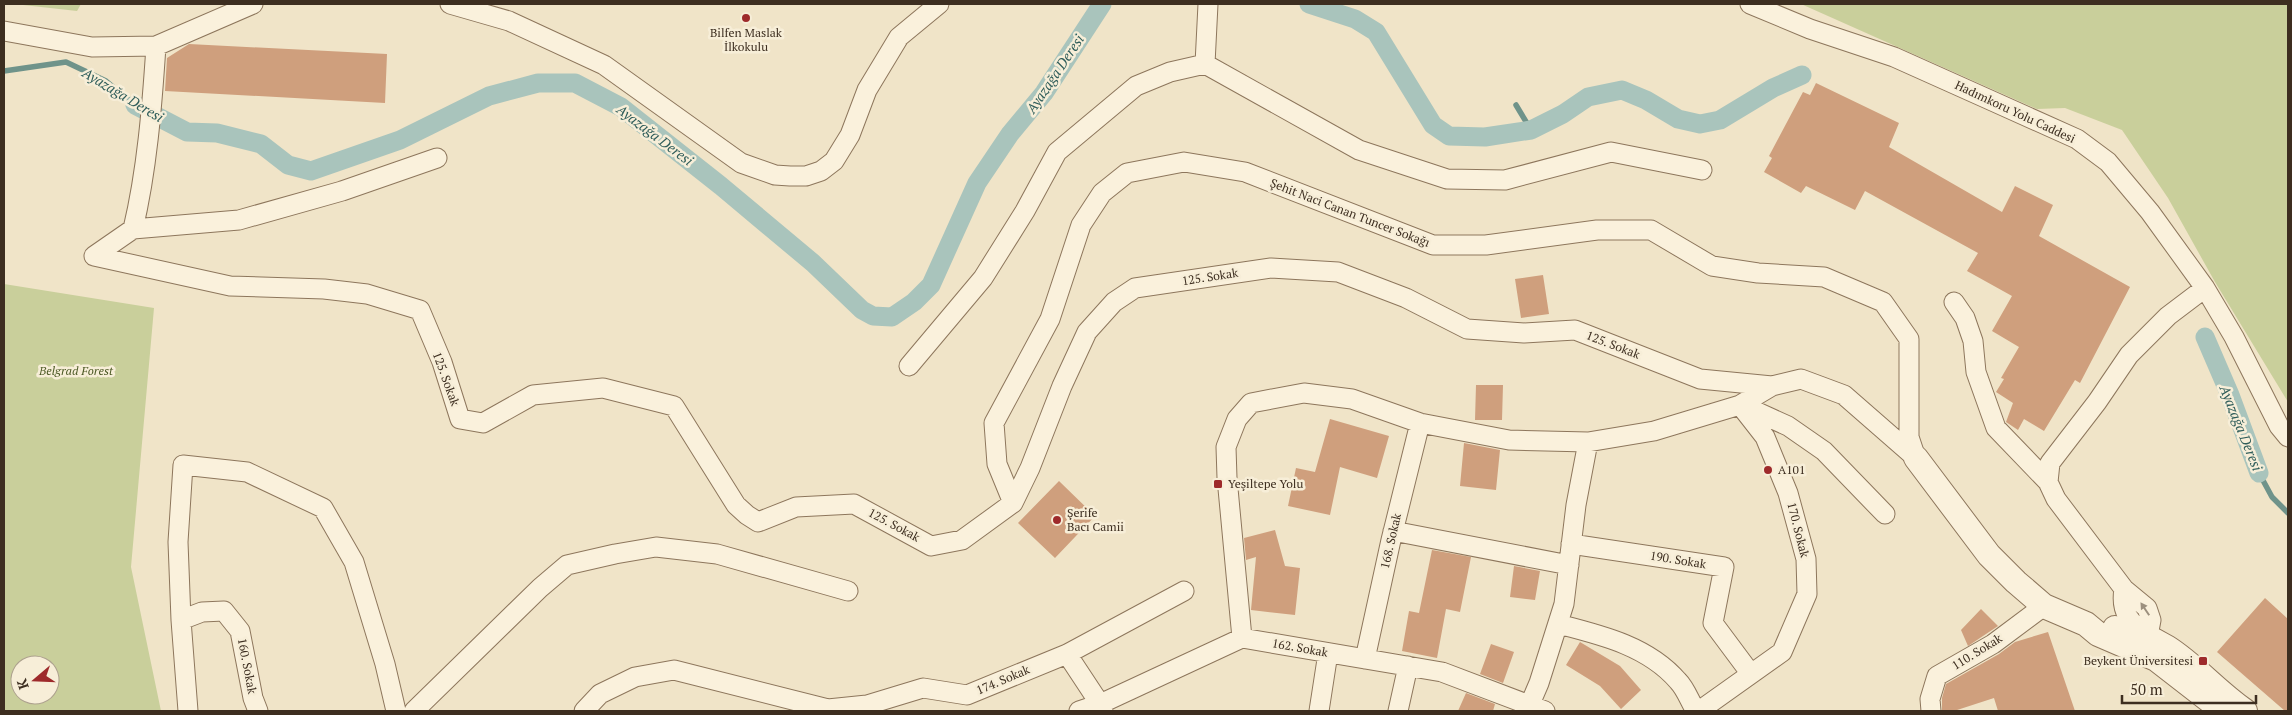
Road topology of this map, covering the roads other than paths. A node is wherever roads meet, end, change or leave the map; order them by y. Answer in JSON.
{"nodes":[{"id":1,"x":253,"y":4,"type":"edge"},
{"id":2,"x":450,"y":4,"type":"edge"},
{"id":3,"x":939,"y":4,"type":"edge"},
{"id":4,"x":1208,"y":4,"type":"edge"},
{"id":5,"x":1750,"y":4,"type":"edge"},
{"id":6,"x":4,"y":30,"type":"edge"},
{"id":7,"x":156,"y":46,"type":"junction"},
{"id":8,"x":1205,"y":64,"type":"junction"},
{"id":9,"x":437,"y":158,"type":"dead end"},
{"id":10,"x":1702,"y":170,"type":"dead end"},
{"id":11,"x":132,"y":229,"type":"junction"},
{"id":12,"x":2205,"y":288,"type":"junction"},
{"id":13,"x":1954,"y":302,"type":"dead end"},
{"id":14,"x":910,"y":366,"type":"dead end"},
{"id":15,"x":1772,"y":386,"type":"junction"},
{"id":16,"x":1740,"y":405,"type":"junction"},
{"id":17,"x":1420,"y":423,"type":"junction"},
{"id":18,"x":2288,"y":437,"type":"edge"},
{"id":19,"x":1588,"y":442,"type":"junction"},
{"id":20,"x":1916,"y":458,"type":"junction"},
{"id":21,"x":2048,"y":482,"type":"junction"},
{"id":22,"x":1013,"y":504,"type":"junction"},
{"id":23,"x":1885,"y":514,"type":"dead end"},
{"id":24,"x":1393,"y":531,"type":"junction"},
{"id":25,"x":1572,"y":544,"type":"junction"},
{"id":26,"x":1569,"y":565,"type":"junction"},
{"id":27,"x":848,"y":591,"type":"dead end"},
{"id":28,"x":1184,"y":591,"type":"dead end"},
{"id":29,"x":2044,"y":606,"type":"junction"},
{"id":30,"x":181,"y":620,"type":"junction"},
{"id":31,"x":1558,"y":624,"type":"junction"},
{"id":32,"x":1242,"y":638,"type":"junction"},
{"id":33,"x":2144,"y":644,"type":"junction"},
{"id":34,"x":1328,"y":653,"type":"junction"},
{"id":35,"x":1067,"y":654,"type":"junction"},
{"id":36,"x":1365,"y":659,"type":"junction"},
{"id":37,"x":1408,"y":666,"type":"junction"},
{"id":38,"x":1751,"y":674,"type":"junction"},
{"id":39,"x":879,"y":706,"type":"edge"},
{"id":40,"x":1101,"y":707,"type":"edge"},
{"id":41,"x":1534,"y":710,"type":"edge"},
{"id":42,"x":188,"y":711,"type":"edge"},
{"id":43,"x":258,"y":711,"type":"edge"},
{"id":44,"x":396,"y":711,"type":"edge"},
{"id":45,"x":414,"y":711,"type":"edge"},
{"id":46,"x":584,"y":711,"type":"edge"},
{"id":47,"x":1079,"y":711,"type":"edge"},
{"id":48,"x":1319,"y":711,"type":"edge"},
{"id":49,"x":1398,"y":711,"type":"edge"},
{"id":50,"x":1698,"y":711,"type":"edge"},
{"id":51,"x":1931,"y":711,"type":"edge"},
{"id":52,"x":2223,"y":711,"type":"edge"},
{"id":53,"x":2245,"y":711,"type":"edge"}],
"edges":[{"from":1,"to":7,"type":"street"},
{"from":2,"to":3,"type":"street"},
{"from":4,"to":8,"type":"street"},
{"from":5,"to":12,"type":"street","name":"Hadımkoru Yolu Caddesi"},
{"from":6,"to":7,"type":"street"},
{"from":7,"to":11,"type":"street"},
{"from":8,"to":10,"type":"street"},
{"from":8,"to":14,"type":"street"},
{"from":9,"to":11,"type":"street"},
{"from":11,"to":22,"type":"street","name":"125. Sokak"},
{"from":12,"to":18,"type":"street","name":"Hadımkoru Yolu Caddesi"},
{"from":12,"to":21,"type":"street"},
{"from":13,"to":21,"type":"street"},
{"from":15,"to":16,"type":"street"},
{"from":15,"to":20,"type":"street"},
{"from":15,"to":22,"type":"street","name":"125. Sokak"},
{"from":16,"to":19,"type":"street"},
{"from":16,"to":23,"type":"street"},
{"from":16,"to":38,"type":"street","name":"170. Sokak"},
{"from":17,"to":19,"type":"street"},
{"from":17,"to":24,"type":"street","name":"168. Sokak"},
{"from":17,"to":32,"type":"street"},
{"from":19,"to":25,"type":"street"},
{"from":20,"to":22,"type":"street","name":"Şehit Naci Canan Tuncer Sokağı"},
{"from":20,"to":29,"type":"street","name":"Şehit Naci Canan Tuncer Sokağı"},
{"from":21,"to":33,"type":"street"},
{"from":24,"to":26,"type":"street"},
{"from":24,"to":36,"type":"street","name":"168. Sokak"},
{"from":25,"to":26,"type":"street"},
{"from":25,"to":38,"type":"street","name":"190. Sokak"},
{"from":26,"to":31,"type":"street"},
{"from":27,"to":45,"type":"street"},
{"from":28,"to":35,"type":"street","name":"174. Sokak"},
{"from":29,"to":33,"type":"street","name":"Şehit Naci Canan Tuncer Sokağı"},
{"from":29,"to":51,"type":"street","name":"110. Sokak"},
{"from":30,"to":42,"type":"street"},
{"from":30,"to":43,"type":"street","name":"160. Sokak"},
{"from":30,"to":44,"type":"street"},
{"from":31,"to":41,"type":"street"},
{"from":31,"to":50,"type":"street"},
{"from":32,"to":34,"type":"street","name":"162. Sokak"},
{"from":32,"to":40,"type":"street"},
{"from":33,"to":52,"type":"street","name":"Şehit Naci Canan Tuncer Sokağı"},
{"from":33,"to":53,"type":"street","name":"Şehit Naci Canan Tuncer Sokağı"},
{"from":34,"to":36,"type":"street","name":"162. Sokak"},
{"from":34,"to":48,"type":"street"},
{"from":35,"to":39,"type":"street","name":"174. Sokak"},
{"from":35,"to":40,"type":"street"},
{"from":36,"to":37,"type":"street","name":"162. Sokak"},
{"from":37,"to":41,"type":"street","name":"162. Sokak"},
{"from":37,"to":49,"type":"street"},
{"from":38,"to":50,"type":"street","name":"170. Sokak"},
{"from":39,"to":46,"type":"street","name":"174. Sokak"},
{"from":40,"to":47,"type":"street"}]}
